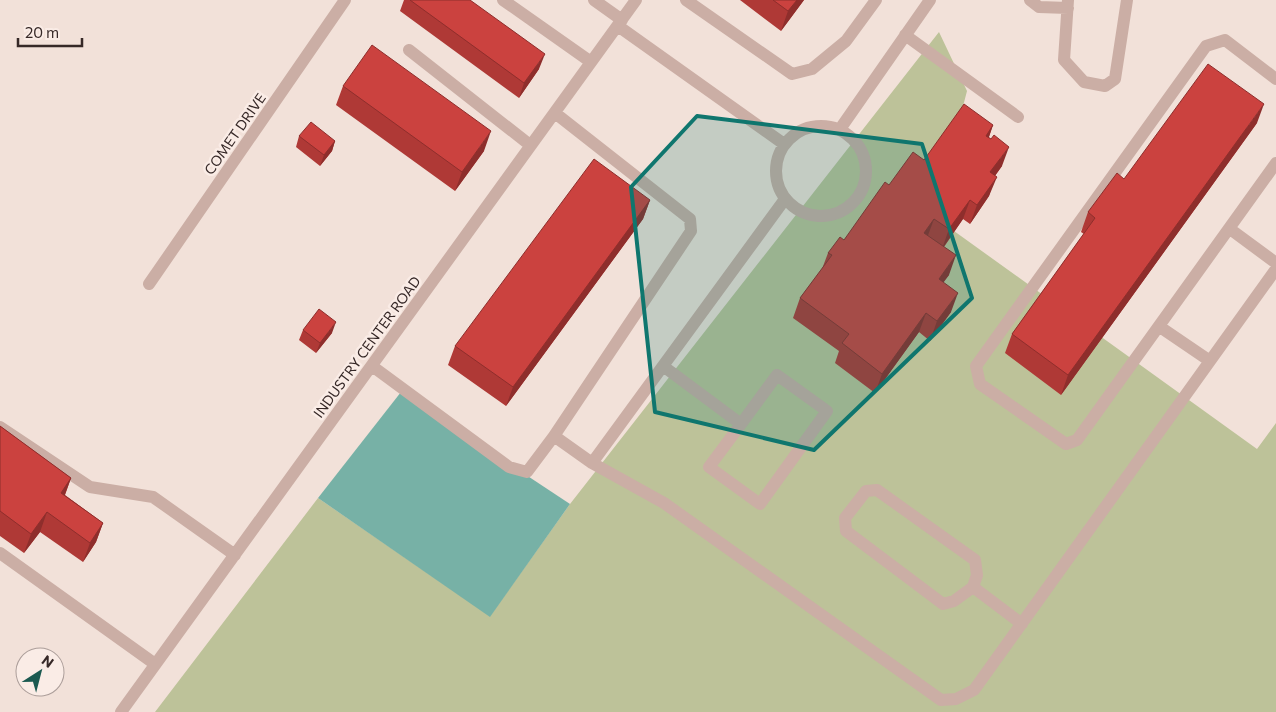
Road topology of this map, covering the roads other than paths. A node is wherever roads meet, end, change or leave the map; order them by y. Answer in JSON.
{"nodes":[{"id":1,"x":346,"y":0,"type":"edge"},
{"id":2,"x":503,"y":0,"type":"edge"},
{"id":3,"x":594,"y":0,"type":"edge"},
{"id":4,"x":636,"y":0,"type":"edge"},
{"id":5,"x":686,"y":0,"type":"edge"},
{"id":6,"x":876,"y":0,"type":"edge"},
{"id":7,"x":930,"y":0,"type":"edge"},
{"id":8,"x":1030,"y":0,"type":"edge"},
{"id":9,"x":1127,"y":0,"type":"edge"},
{"id":10,"x":702,"y":4,"type":"edge"},
{"id":11,"x":1068,"y":4,"type":"edge"},
{"id":12,"x":620,"y":23,"type":"junction"},
{"id":13,"x":905,"y":35,"type":"junction"},
{"id":14,"x":409,"y":50,"type":"dead end"},
{"id":15,"x":591,"y":62,"type":"junction"},
{"id":16,"x":1276,"y":79,"type":"edge"},
{"id":17,"x":555,"y":113,"type":"junction"},
{"id":18,"x":1018,"y":117,"type":"dead end"},
{"id":19,"x":840,"y":129,"type":"junction"},
{"id":20,"x":784,"y":144,"type":"junction"},
{"id":21,"x":530,"y":145,"type":"junction"},
{"id":22,"x":1276,"y":163,"type":"edge"},
{"id":23,"x":785,"y":199,"type":"junction"},
{"id":24,"x":1230,"y":228,"type":"junction"},
{"id":25,"x":1276,"y":262,"type":"edge"},
{"id":26,"x":1276,"y":268,"type":"edge"},
{"id":27,"x":149,"y":284,"type":"dead end"},
{"id":28,"x":1160,"y":327,"type":"junction"},
{"id":29,"x":1210,"y":361,"type":"junction"},
{"id":30,"x":372,"y":366,"type":"junction"},
{"id":31,"x":663,"y":366,"type":"junction"},
{"id":32,"x":741,"y":424,"type":"junction"},
{"id":33,"x":0,"y":427,"type":"edge"},
{"id":34,"x":554,"y":436,"type":"junction"},
{"id":35,"x":592,"y":463,"type":"junction"},
{"id":36,"x":0,"y":553,"type":"edge"},
{"id":37,"x":235,"y":555,"type":"junction"},
{"id":38,"x":973,"y":587,"type":"junction"},
{"id":39,"x":1022,"y":624,"type":"junction"},
{"id":40,"x":155,"y":664,"type":"junction"},
{"id":41,"x":121,"y":712,"type":"edge"}],
"edges":[{"from":1,"to":27,"type":"street","name":"COMET DRIVE"},
{"from":2,"to":15,"type":"street"},
{"from":3,"to":12,"type":"street"},
{"from":4,"to":12,"type":"street","name":"INDUSTRY CENTER ROAD"},
{"from":5,"to":10,"type":"street"},
{"from":6,"to":10,"type":"street"},
{"from":7,"to":13,"type":"street"},
{"from":8,"to":11,"type":"street"},
{"from":9,"to":11,"type":"street"},
{"from":12,"to":15,"type":"street","name":"INDUSTRY CENTER ROAD"},
{"from":12,"to":20,"type":"street"},
{"from":13,"to":18,"type":"street"},
{"from":13,"to":19,"type":"street"},
{"from":14,"to":21,"type":"street"},
{"from":15,"to":17,"type":"street","name":"INDUSTRY CENTER ROAD"},
{"from":16,"to":28,"type":"street"},
{"from":17,"to":21,"type":"street","name":"INDUSTRY CENTER ROAD"},
{"from":17,"to":34,"type":"street"},
{"from":19,"to":20,"type":"street"},
{"from":19,"to":23,"type":"street"},
{"from":20,"to":23,"type":"street"},
{"from":21,"to":30,"type":"street","name":"INDUSTRY CENTER ROAD"},
{"from":22,"to":24,"type":"street"},
{"from":23,"to":31,"type":"street"},
{"from":24,"to":25,"type":"street"},
{"from":24,"to":28,"type":"street"},
{"from":26,"to":29,"type":"street"},
{"from":28,"to":29,"type":"street"},
{"from":29,"to":39,"type":"street"},
{"from":30,"to":34,"type":"street"},
{"from":30,"to":37,"type":"street","name":"INDUSTRY CENTER ROAD"},
{"from":31,"to":32,"type":"street"},
{"from":31,"to":35,"type":"street"},
{"from":32,"to":32,"type":"street"},
{"from":33,"to":37,"type":"street"},
{"from":34,"to":35,"type":"street"},
{"from":35,"to":39,"type":"street"},
{"from":36,"to":40,"type":"street"},
{"from":37,"to":40,"type":"street","name":"INDUSTRY CENTER ROAD"},
{"from":38,"to":38,"type":"street"},
{"from":38,"to":39,"type":"street"},
{"from":40,"to":41,"type":"street","name":"INDUSTRY CENTER ROAD"}]}
